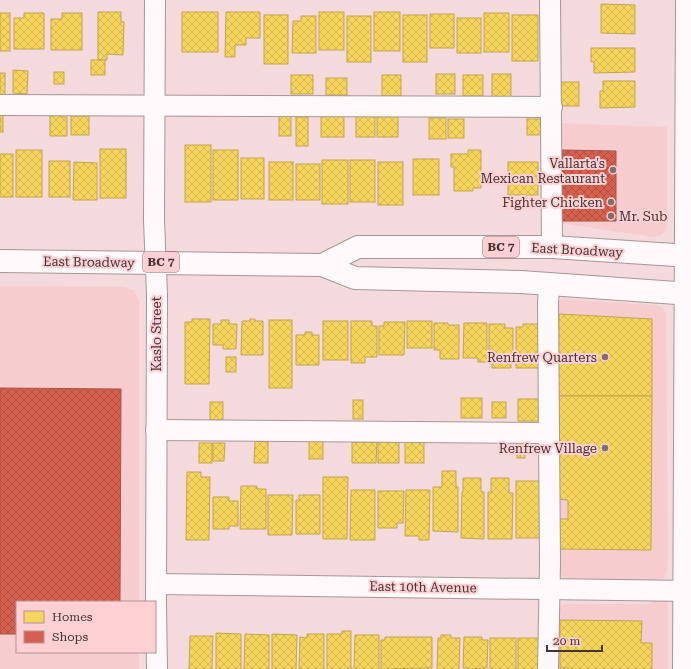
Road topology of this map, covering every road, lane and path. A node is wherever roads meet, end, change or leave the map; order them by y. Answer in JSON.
{"nodes":[{"id":1,"x":155,"y":0,"type":"edge"},
{"id":2,"x":550,"y":0,"type":"edge"},
{"id":3,"x":686,"y":0,"type":"edge"},
{"id":4,"x":154,"y":105,"type":"junction"},
{"id":5,"x":0,"y":106,"type":"edge"},
{"id":6,"x":552,"y":107,"type":"junction"},
{"id":7,"x":552,"y":247,"type":"junction"},
{"id":8,"x":688,"y":256,"type":"edge"},
{"id":9,"x":0,"y":261,"type":"edge"},
{"id":10,"x":156,"y":262,"type":"junction"},
{"id":11,"x":322,"y":265,"type":"junction"},
{"id":12,"x":549,"y":284,"type":"junction"},
{"id":13,"x":688,"y":294,"type":"edge"},
{"id":14,"x":156,"y":430,"type":"junction"},
{"id":15,"x":549,"y":433,"type":"junction"},
{"id":16,"x":687,"y":553,"type":"edge"},
{"id":17,"x":156,"y":584,"type":"junction"},
{"id":18,"x":549,"y":588,"type":"junction"},
{"id":19,"x":687,"y":591,"type":"edge"},
{"id":20,"x":157,"y":669,"type":"edge"},
{"id":21,"x":548,"y":669,"type":"edge"},
{"id":22,"x":683,"y":669,"type":"edge"}],
"edges":[{"from":1,"to":4,"type":"street","name":"Kaslo Street"},
{"from":2,"to":6,"type":"street"},
{"from":3,"to":8,"type":"street"},
{"from":4,"to":5,"type":"street"},
{"from":4,"to":6,"type":"street"},
{"from":4,"to":10,"type":"street","name":"Kaslo Street"},
{"from":6,"to":7,"type":"street"},
{"from":7,"to":8,"type":"main road","name":"East Broadway","number":"BC 7"},
{"from":7,"to":11,"type":"main road","name":"East Broadway","number":"BC 7"},
{"from":8,"to":13,"type":"street"},
{"from":9,"to":10,"type":"main road","name":"East Broadway","number":"BC 7"},
{"from":10,"to":11,"type":"main road","name":"East Broadway","number":"BC 7"},
{"from":10,"to":14,"type":"street","name":"Kaslo Street"},
{"from":11,"to":12,"type":"main road","name":"East Broadway","number":"BC 7"},
{"from":12,"to":13,"type":"main road","name":"East Broadway","number":"BC 7"},
{"from":12,"to":15,"type":"street"},
{"from":13,"to":16,"type":"street"},
{"from":14,"to":15,"type":"street"},
{"from":14,"to":17,"type":"street","name":"Kaslo Street"},
{"from":15,"to":18,"type":"street"},
{"from":16,"to":19,"type":"street"},
{"from":17,"to":18,"type":"street","name":"East 10th Avenue"},
{"from":17,"to":20,"type":"street","name":"Kaslo Street"},
{"from":18,"to":19,"type":"street","name":"East 10th Avenue"},
{"from":18,"to":21,"type":"street"},
{"from":19,"to":22,"type":"street"}]}
